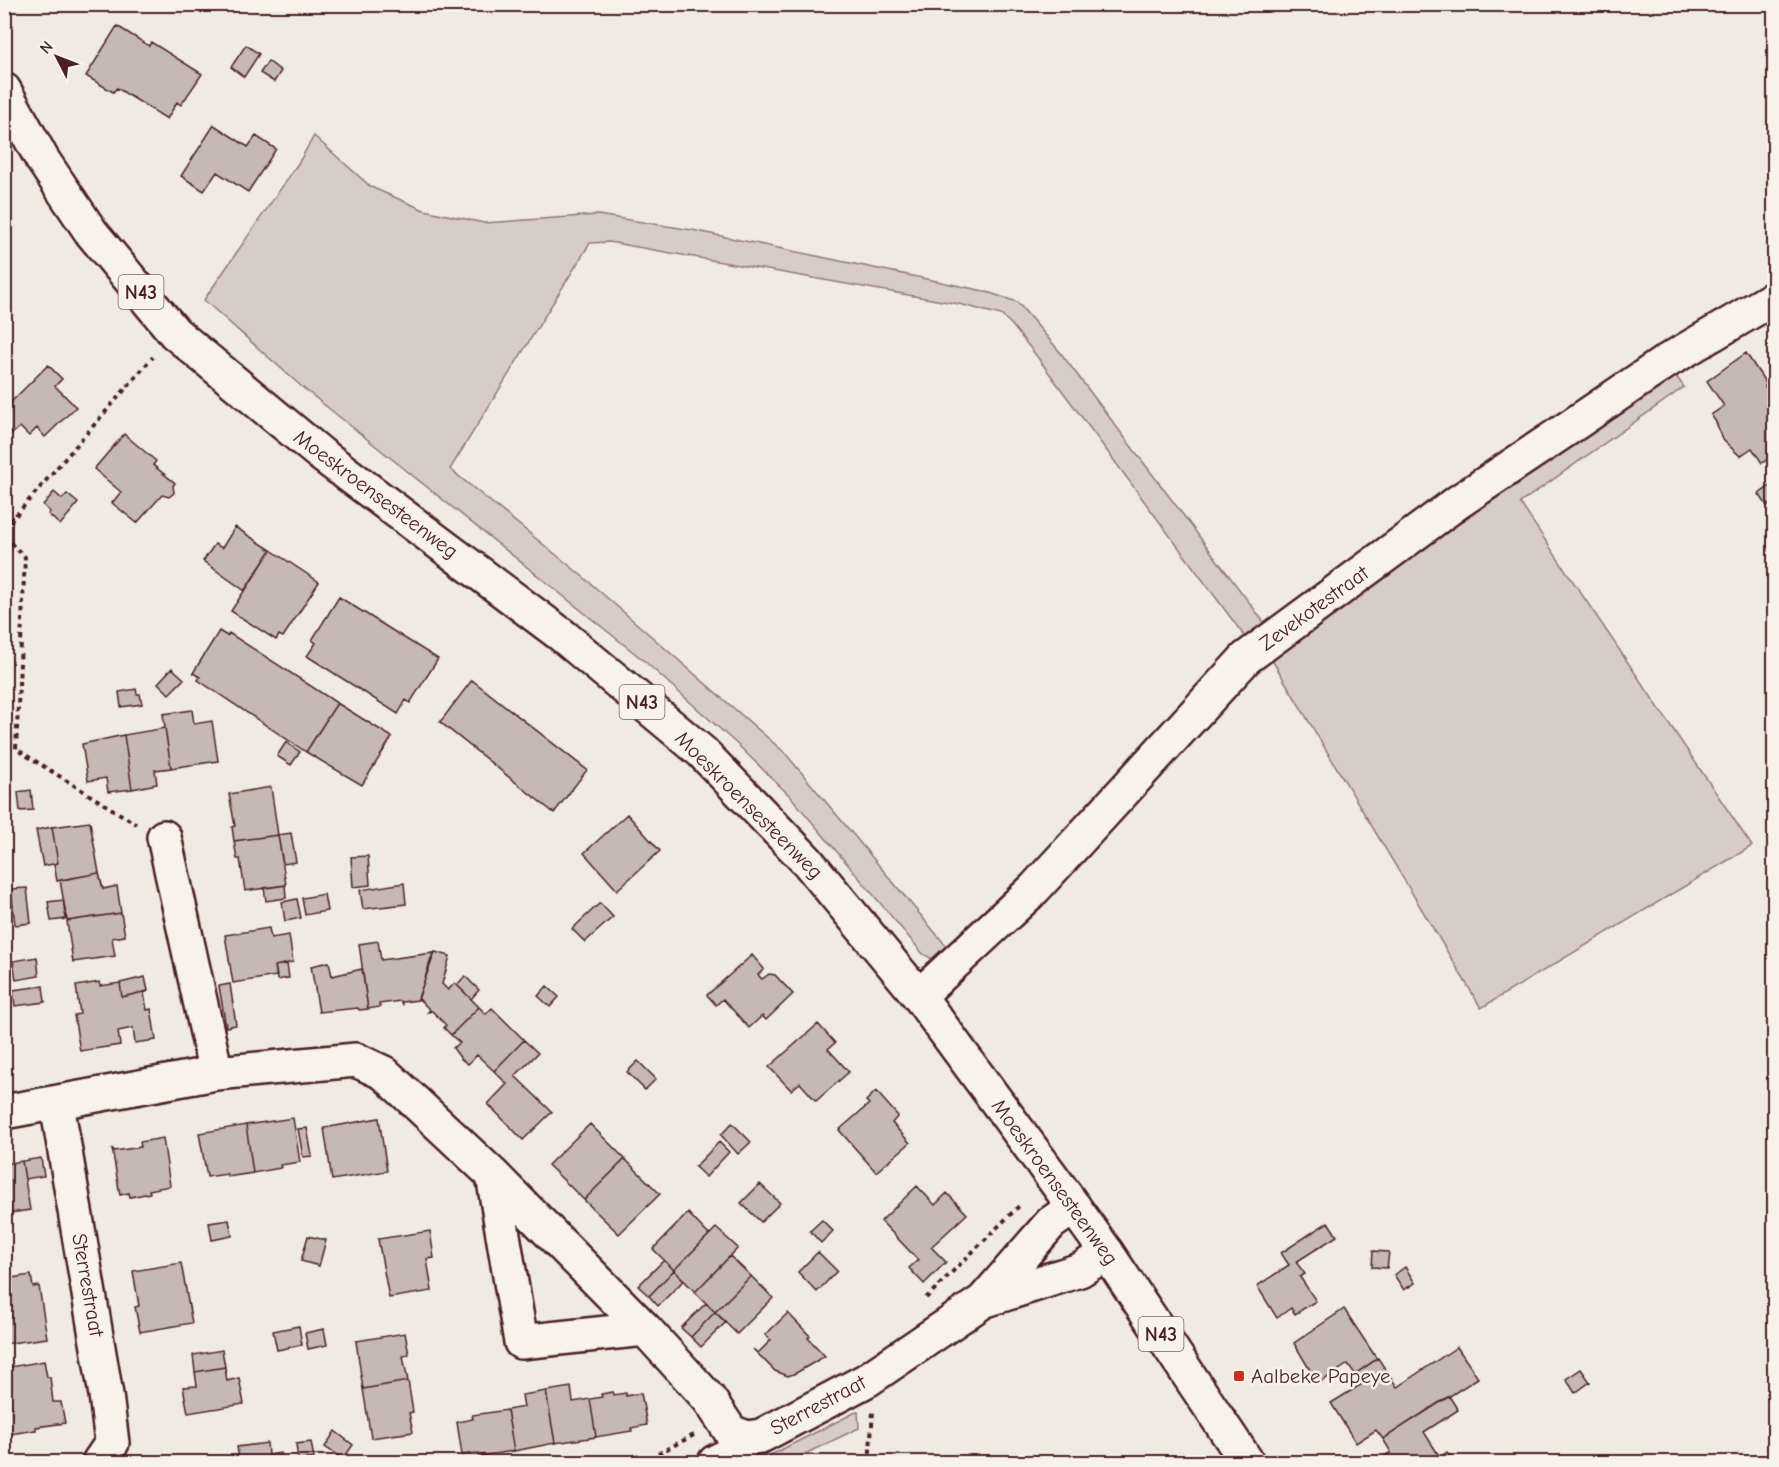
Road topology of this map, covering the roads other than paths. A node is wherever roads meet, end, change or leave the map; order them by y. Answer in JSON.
{"nodes":[{"id":1,"x":4,"y":90,"type":"edge"},
{"id":2,"x":1774,"y":298,"type":"edge"},
{"id":3,"x":164,"y":837,"type":"road end"},
{"id":4,"x":919,"y":996,"type":"junction"},
{"id":5,"x":216,"y":1073,"type":"junction"},
{"id":6,"x":57,"y":1104,"type":"junction"},
{"id":7,"x":4,"y":1112,"type":"edge"},
{"id":8,"x":493,"y":1175,"type":"junction"},
{"id":9,"x":1074,"y":1207,"type":"junction"},
{"id":10,"x":1107,"y":1253,"type":"junction"},
{"id":11,"x":983,"y":1301,"type":"junction"},
{"id":12,"x":645,"y":1329,"type":"junction"},
{"id":13,"x":735,"y":1430,"type":"junction"},
{"id":14,"x":99,"y":1462,"type":"edge"},
{"id":15,"x":715,"y":1462,"type":"edge"},
{"id":16,"x":1247,"y":1462,"type":"edge"}],
"edges":[{"from":1,"to":4,"type":"street","name":"Moeskroensesteenweg","number":"N43"},
{"from":2,"to":4,"type":"street","name":"Zevekotestraat"},
{"from":3,"to":5,"type":"street"},
{"from":4,"to":9,"type":"street","name":"Moeskroensesteenweg","number":"N43"},
{"from":5,"to":6,"type":"street"},
{"from":5,"to":8,"type":"street"},
{"from":6,"to":7,"type":"street"},
{"from":6,"to":14,"type":"street","name":"Sterrestraat"},
{"from":8,"to":12,"type":"street"},
{"from":8,"to":12,"type":"street"},
{"from":9,"to":10,"type":"street","name":"Moeskroensesteenweg","number":"N43"},
{"from":9,"to":11,"type":"street","name":"Sterrestraat"},
{"from":10,"to":11,"type":"street","name":"Sterrestraat"},
{"from":10,"to":16,"type":"street","name":"Moeskroensesteenweg","number":"N43"},
{"from":11,"to":13,"type":"street","name":"Sterrestraat"},
{"from":12,"to":13,"type":"street"},
{"from":13,"to":15,"type":"street"}]}
